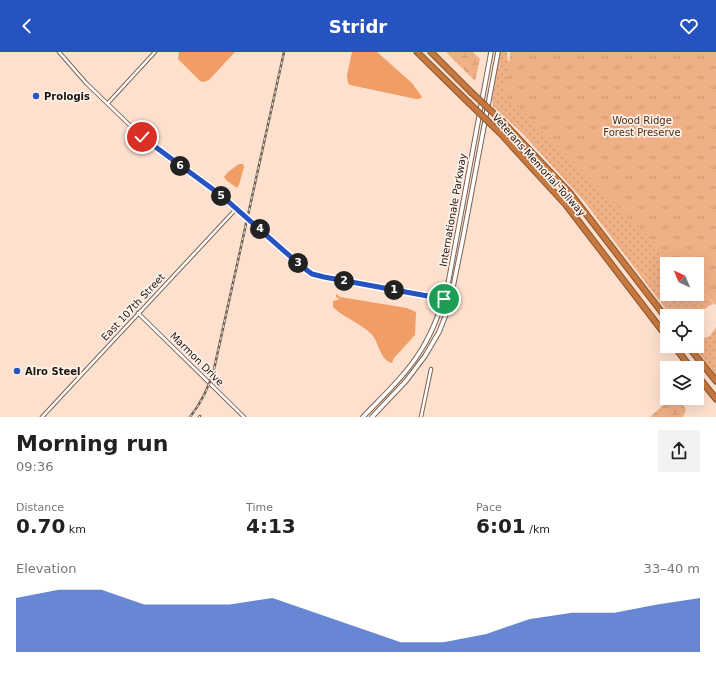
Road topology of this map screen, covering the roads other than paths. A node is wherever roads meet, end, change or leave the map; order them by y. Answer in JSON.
{"nodes":[{"id":1,"x":59,"y":52,"type":"edge"},
{"id":2,"x":155,"y":52,"type":"edge"},
{"id":3,"x":417,"y":52,"type":"edge"},
{"id":4,"x":431,"y":52,"type":"edge"},
{"id":5,"x":491,"y":52,"type":"edge"},
{"id":6,"x":498,"y":52,"type":"edge"},
{"id":7,"x":108,"y":103,"type":"junction"},
{"id":8,"x":236,"y":209,"type":"junction"},
{"id":9,"x":444,"y":299,"type":"junction"},
{"id":10,"x":450,"y":302,"type":"junction"},
{"id":11,"x":660,"y":310,"type":"edge"},
{"id":12,"x":138,"y":313,"type":"junction"},
{"id":13,"x":660,"y":328,"type":"edge"},
{"id":14,"x":679,"y":353,"type":"edge"},
{"id":15,"x":694,"y":353,"type":"edge"},
{"id":16,"x":686,"y":361,"type":"edge"},
{"id":17,"x":431,"y":369,"type":"dead end"},
{"id":18,"x":716,"y":381,"type":"edge"},
{"id":19,"x":704,"y":383,"type":"edge"},
{"id":20,"x":716,"y":398,"type":"edge"},
{"id":21,"x":42,"y":417,"type":"edge"},
{"id":22,"x":244,"y":417,"type":"edge"},
{"id":23,"x":363,"y":417,"type":"edge"},
{"id":24,"x":372,"y":417,"type":"edge"},
{"id":25,"x":421,"y":417,"type":"edge"}],
"edges":[{"from":1,"to":7,"type":"street"},
{"from":2,"to":7,"type":"street"},
{"from":3,"to":13,"type":"highway","name":"Veterans Memorial Tollway","bridge":true},
{"from":4,"to":11,"type":"highway","name":"Veterans Memorial Tollway","bridge":true},
{"from":5,"to":9,"type":"street","name":"Internationale Parkway"},
{"from":6,"to":10,"type":"street","name":"Internationale Parkway"},
{"from":7,"to":8,"type":"street"},
{"from":8,"to":9,"type":"street"},
{"from":8,"to":12,"type":"street","name":"East 107th Street"},
{"from":9,"to":10,"type":"street"},
{"from":9,"to":23,"type":"street","name":"Internationale Parkway"},
{"from":10,"to":24,"type":"street","name":"Internationale Parkway"},
{"from":12,"to":21,"type":"street","name":"East 107th Street"},
{"from":12,"to":22,"type":"street","name":"Marmon Drive"},
{"from":14,"to":16,"type":"highway"},
{"from":15,"to":18,"type":"highway"},
{"from":17,"to":25,"type":"street"},
{"from":19,"to":20,"type":"highway"}]}
